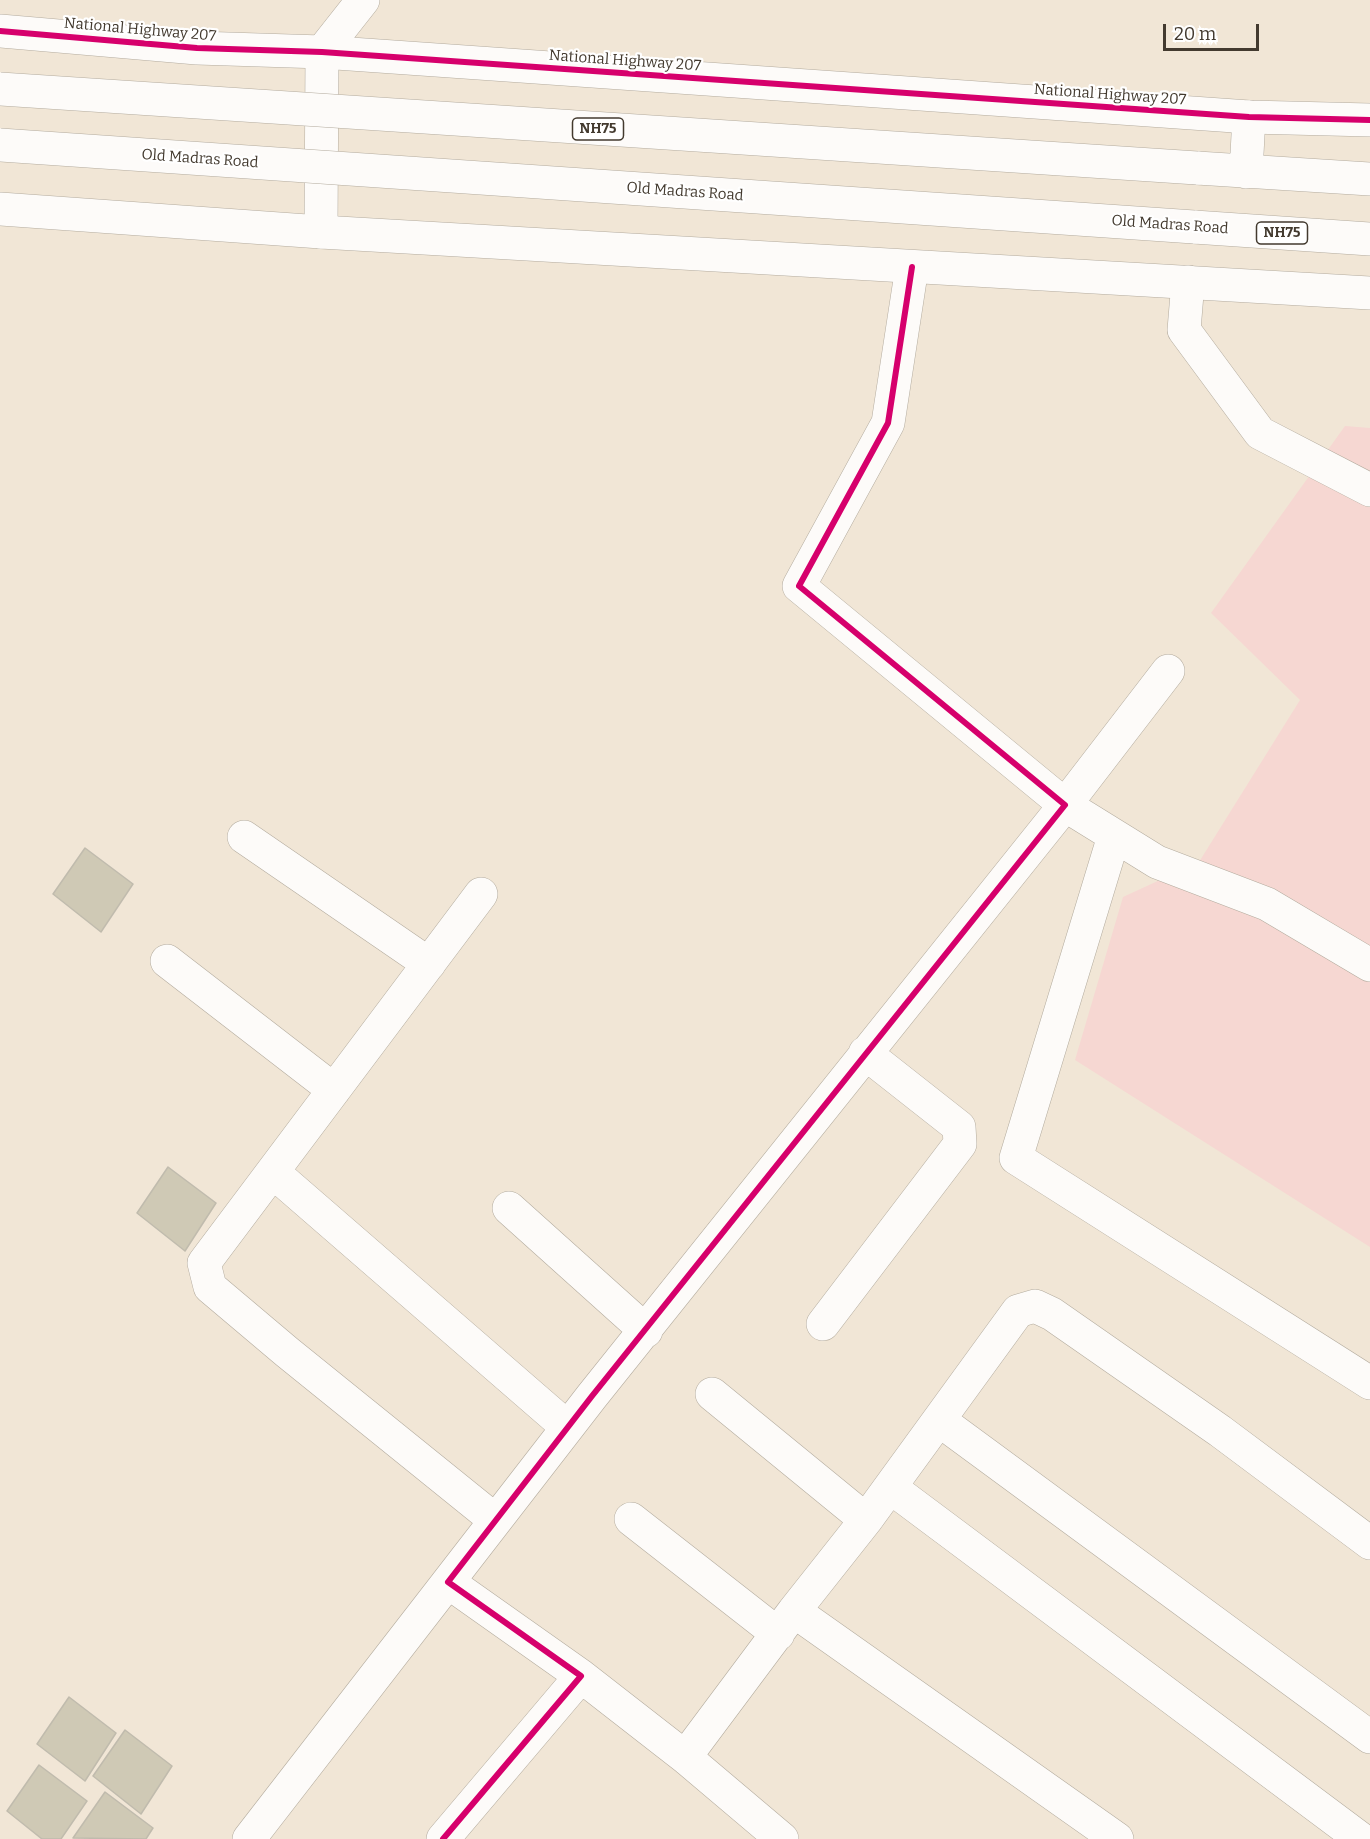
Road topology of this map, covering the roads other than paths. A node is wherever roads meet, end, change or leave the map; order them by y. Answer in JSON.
{"nodes":[{"id":1,"x":363,"y":0,"type":"edge"},
{"id":2,"x":0,"y":31,"type":"edge"},
{"id":3,"x":322,"y":52,"type":"junction"},
{"id":4,"x":0,"y":89,"type":"edge"},
{"id":5,"x":1249,"y":117,"type":"junction"},
{"id":6,"x":1370,"y":120,"type":"edge"},
{"id":7,"x":0,"y":146,"type":"edge"},
{"id":8,"x":1246,"y":172,"type":"junction"},
{"id":9,"x":1370,"y":179,"type":"edge"},
{"id":10,"x":0,"y":209,"type":"edge"},
{"id":11,"x":321,"y":232,"type":"junction"},
{"id":12,"x":1370,"y":239,"type":"edge"},
{"id":13,"x":912,"y":267,"type":"junction"},
{"id":14,"x":1188,"y":282,"type":"junction"},
{"id":15,"x":1370,"y":293,"type":"edge"},
{"id":16,"x":1370,"y":490,"type":"edge"},
{"id":17,"x":1168,"y":671,"type":"dead end"},
{"id":18,"x":1065,"y":805,"type":"junction"},
{"id":19,"x":1114,"y":836,"type":"junction"},
{"id":20,"x":244,"y":837,"type":"dead end"},
{"id":21,"x":481,"y":894,"type":"dead end"},
{"id":22,"x":167,"y":961,"type":"dead end"},
{"id":23,"x":429,"y":964,"type":"junction"},
{"id":24,"x":1370,"y":965,"type":"edge"},
{"id":25,"x":865,"y":1053,"type":"junction"},
{"id":26,"x":334,"y":1090,"type":"junction"},
{"id":27,"x":273,"y":1172,"type":"junction"},
{"id":28,"x":508,"y":1208,"type":"dead end"},
{"id":29,"x":823,"y":1324,"type":"dead end"},
{"id":30,"x":646,"y":1330,"type":"junction"},
{"id":31,"x":1370,"y":1383,"type":"edge"},
{"id":32,"x":712,"y":1394,"type":"dead end"},
{"id":33,"x":939,"y":1420,"type":"junction"},
{"id":34,"x":567,"y":1427,"type":"junction"},
{"id":35,"x":890,"y":1487,"type":"junction"},
{"id":36,"x":631,"y":1519,"type":"dead end"},
{"id":37,"x":495,"y":1520,"type":"junction"},
{"id":38,"x":866,"y":1520,"type":"junction"},
{"id":39,"x":1370,"y":1543,"type":"edge"},
{"id":40,"x":448,"y":1582,"type":"junction"},
{"id":41,"x":786,"y":1623,"type":"junction"},
{"id":42,"x":581,"y":1676,"type":"junction"},
{"id":43,"x":1370,"y":1737,"type":"edge"},
{"id":44,"x":685,"y":1757,"type":"junction"},
{"id":45,"x":249,"y":1839,"type":"edge"},
{"id":46,"x":443,"y":1839,"type":"edge"},
{"id":47,"x":782,"y":1839,"type":"edge"},
{"id":48,"x":1117,"y":1839,"type":"edge"},
{"id":49,"x":1361,"y":1839,"type":"edge"}],
"edges":[{"from":1,"to":3,"type":"main road"},
{"from":2,"to":3,"type":"main road","name":"National Highway 207"},
{"from":3,"to":5,"type":"main road","name":"National Highway 207"},
{"from":3,"to":11,"type":"main road"},
{"from":4,"to":8,"type":"main road","number":"NH75","bridge":true},
{"from":5,"to":6,"type":"main road","name":"National Highway 207"},
{"from":5,"to":8,"type":"main road"},
{"from":7,"to":12,"type":"main road","name":"Old Madras Road","number":"NH75","bridge":true},
{"from":8,"to":9,"type":"main road","number":"NH75"},
{"from":10,"to":11,"type":"main road"},
{"from":11,"to":13,"type":"main road"},
{"from":13,"to":14,"type":"main road"},
{"from":13,"to":18,"type":"main road"},
{"from":14,"to":15,"type":"main road"},
{"from":14,"to":16,"type":"main road"},
{"from":17,"to":18,"type":"main road"},
{"from":18,"to":19,"type":"main road"},
{"from":18,"to":25,"type":"main road"},
{"from":19,"to":24,"type":"main road"},
{"from":19,"to":31,"type":"main road"},
{"from":20,"to":23,"type":"main road"},
{"from":21,"to":23,"type":"main road"},
{"from":22,"to":26,"type":"main road"},
{"from":23,"to":26,"type":"main road"},
{"from":25,"to":29,"type":"main road"},
{"from":25,"to":30,"type":"main road"},
{"from":26,"to":27,"type":"main road"},
{"from":27,"to":34,"type":"main road"},
{"from":27,"to":37,"type":"main road"},
{"from":28,"to":30,"type":"main road"},
{"from":30,"to":34,"type":"main road"},
{"from":32,"to":38,"type":"main road"},
{"from":33,"to":35,"type":"main road"},
{"from":33,"to":39,"type":"main road"},
{"from":33,"to":43,"type":"main road"},
{"from":34,"to":37,"type":"main road"},
{"from":35,"to":38,"type":"main road"},
{"from":35,"to":49,"type":"main road"},
{"from":36,"to":41,"type":"main road"},
{"from":37,"to":40,"type":"main road"},
{"from":38,"to":41,"type":"main road"},
{"from":40,"to":42,"type":"main road"},
{"from":40,"to":45,"type":"main road"},
{"from":41,"to":44,"type":"main road"},
{"from":41,"to":48,"type":"main road"},
{"from":42,"to":44,"type":"main road"},
{"from":42,"to":46,"type":"main road"},
{"from":44,"to":47,"type":"main road"}]}
